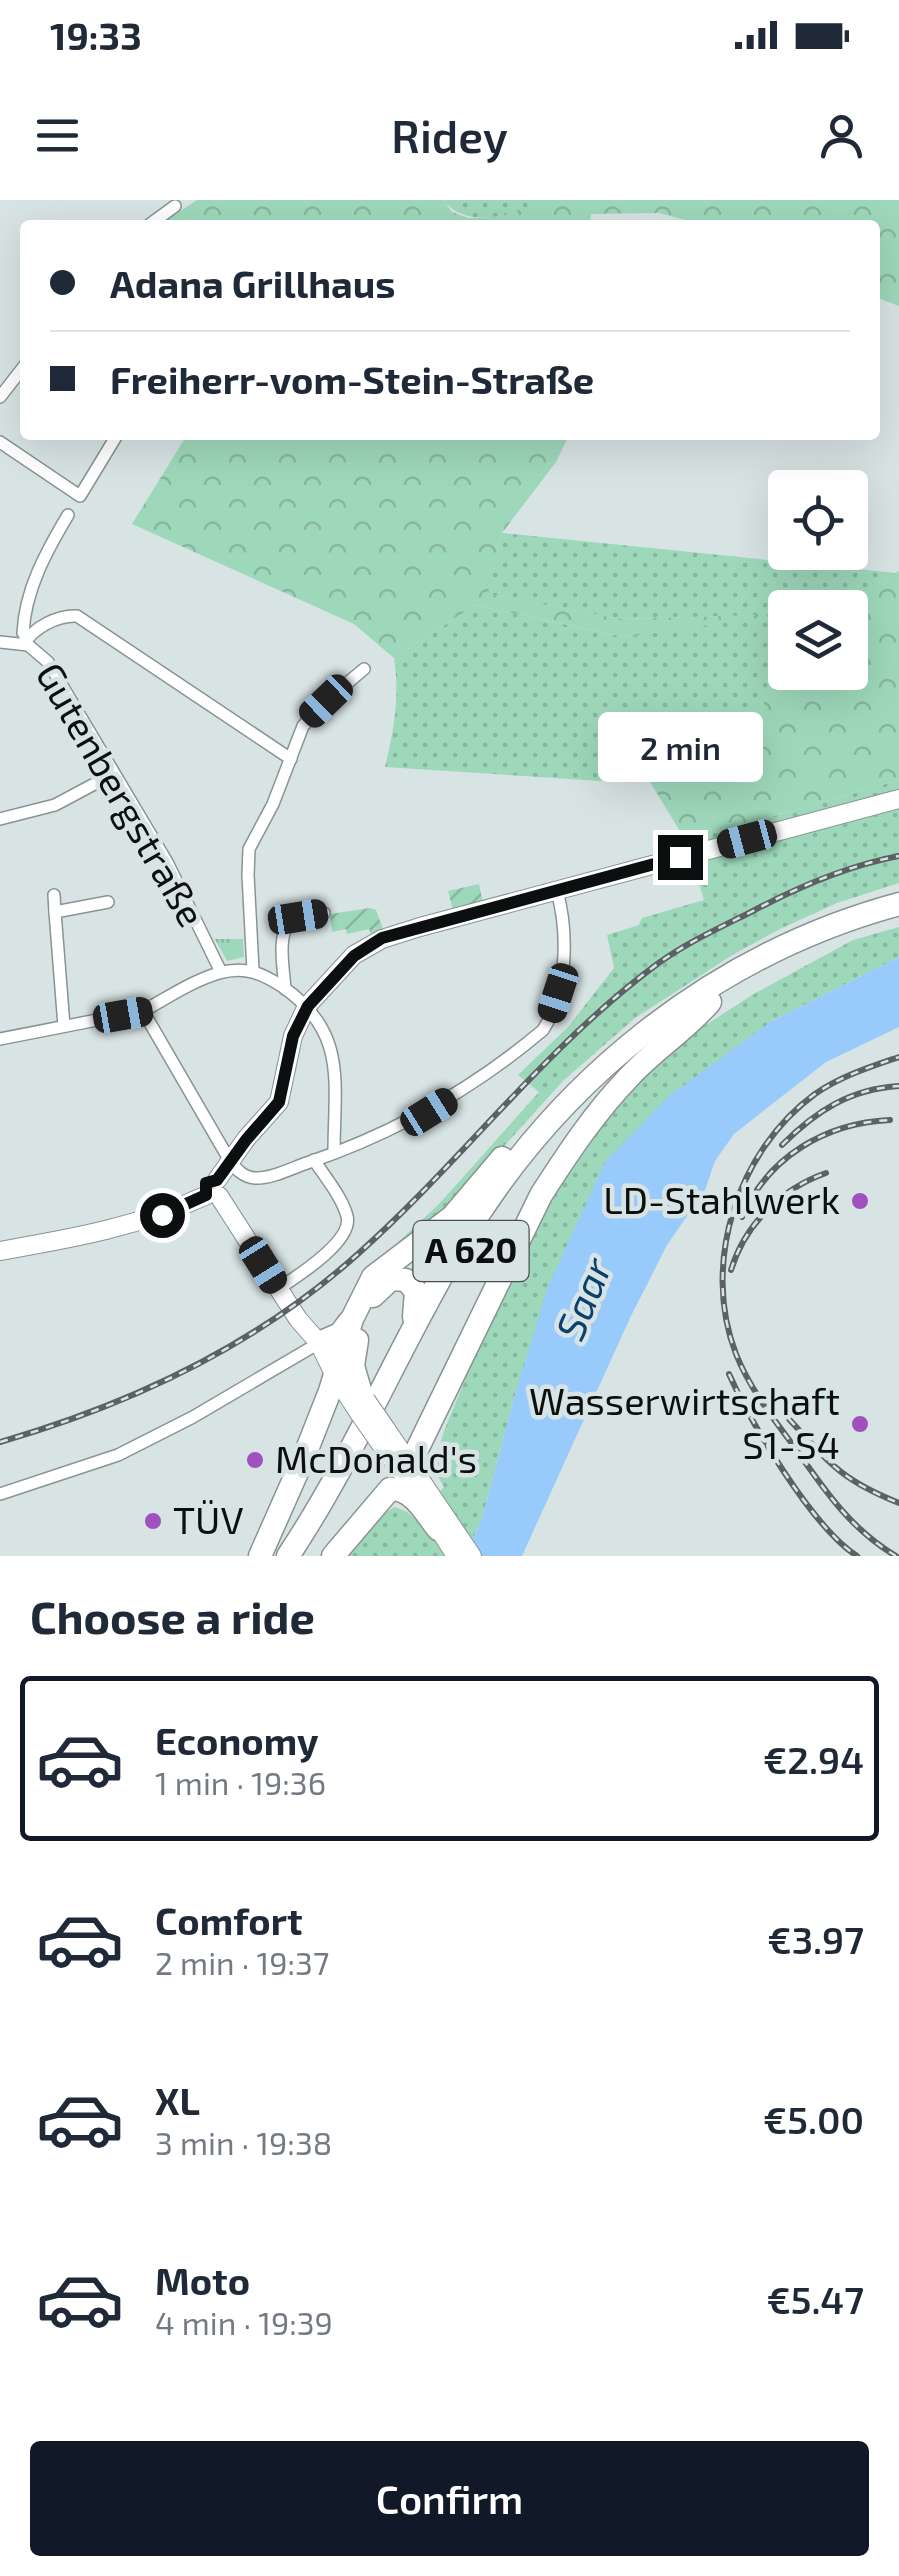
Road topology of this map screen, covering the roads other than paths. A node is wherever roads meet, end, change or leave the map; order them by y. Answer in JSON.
{"nodes":[{"id":1,"x":175,"y":206,"type":"dead end"},
{"id":2,"x":155,"y":220,"type":"edge"},
{"id":3,"x":20,"y":371,"type":"edge"},
{"id":4,"x":0,"y":397,"type":"edge"},
{"id":5,"x":114,"y":440,"type":"edge"},
{"id":6,"x":0,"y":442,"type":"edge"},
{"id":7,"x":68,"y":515,"type":"dead end"},
{"id":8,"x":0,"y":642,"type":"edge"},
{"id":9,"x":26,"y":642,"type":"junction"},
{"id":10,"x":364,"y":669,"type":"dead end"},
{"id":11,"x":291,"y":759,"type":"junction"},
{"id":12,"x":113,"y":774,"type":"junction"},
{"id":13,"x":899,"y":799,"type":"edge"},
{"id":14,"x":0,"y":819,"type":"edge"},
{"id":15,"x":557,"y":892,"type":"junction"},
{"id":16,"x":54,"y":895,"type":"dead end"},
{"id":17,"x":108,"y":902,"type":"dead end"},
{"id":18,"x":899,"y":904,"type":"edge"},
{"id":19,"x":55,"y":912,"type":"junction"},
{"id":20,"x":324,"y":912,"type":"dead end"},
{"id":21,"x":899,"y":917,"type":"edge"},
{"id":22,"x":253,"y":970,"type":"junction"},
{"id":23,"x":221,"y":972,"type":"junction"},
{"id":24,"x":284,"y":989,"type":"junction"},
{"id":25,"x":710,"y":1002,"type":"junction"},
{"id":26,"x":308,"y":1006,"type":"junction"},
{"id":27,"x":143,"y":1012,"type":"junction"},
{"id":28,"x":64,"y":1026,"type":"junction"},
{"id":29,"x":0,"y":1039,"type":"edge"},
{"id":30,"x":594,"y":1076,"type":"junction"},
{"id":31,"x":334,"y":1153,"type":"junction"},
{"id":32,"x":314,"y":1160,"type":"junction"},
{"id":33,"x":230,"y":1162,"type":"junction"},
{"id":34,"x":214,"y":1190,"type":"junction"},
{"id":35,"x":0,"y":1251,"type":"edge"},
{"id":36,"x":278,"y":1289,"type":"junction"},
{"id":37,"x":408,"y":1340,"type":"junction"},
{"id":38,"x":330,"y":1360,"type":"junction"},
{"id":39,"x":276,"y":1368,"type":"junction"},
{"id":40,"x":362,"y":1402,"type":"junction"},
{"id":41,"x":383,"y":1436,"type":"junction"},
{"id":42,"x":410,"y":1464,"type":"junction"},
{"id":43,"x":0,"y":1494,"type":"edge"},
{"id":44,"x":425,"y":1501,"type":"junction"},
{"id":45,"x":438,"y":1529,"type":"joint"},
{"id":46,"x":260,"y":1556,"type":"edge"},
{"id":47,"x":288,"y":1556,"type":"edge"},
{"id":48,"x":303,"y":1556,"type":"edge"},
{"id":49,"x":333,"y":1556,"type":"edge"},
{"id":50,"x":456,"y":1556,"type":"edge"},
{"id":51,"x":472,"y":1556,"type":"edge"}],
"edges":[{"from":1,"to":2,"type":"street"},
{"from":3,"to":4,"type":"street"},
{"from":5,"to":6,"type":"street"},
{"from":7,"to":9,"type":"street"},
{"from":8,"to":9,"type":"street","name":"Gutenbergstraße"},
{"from":9,"to":11,"type":"street"},
{"from":9,"to":12,"type":"street","name":"Gutenbergstraße"},
{"from":10,"to":11,"type":"street"},
{"from":11,"to":22,"type":"street"},
{"from":12,"to":14,"type":"street"},
{"from":12,"to":23,"type":"street","name":"Gutenbergstraße"},
{"from":13,"to":15,"type":"street"},
{"from":15,"to":26,"type":"street"},
{"from":15,"to":31,"type":"street"},
{"from":16,"to":19,"type":"street"},
{"from":17,"to":19,"type":"street"},
{"from":18,"to":30,"type":"highway","number":"A 620"},
{"from":19,"to":28,"type":"street"},
{"from":20,"to":24,"type":"street"},
{"from":21,"to":25,"type":"highway","number":"A 620"},
{"from":22,"to":23,"type":"street"},
{"from":22,"to":24,"type":"street"},
{"from":23,"to":27,"type":"street"},
{"from":24,"to":26,"type":"street"},
{"from":25,"to":42,"type":"highway"},
{"from":25,"to":48,"type":"highway","number":"A 620"},
{"from":26,"to":31,"type":"street"},
{"from":26,"to":33,"type":"street"},
{"from":27,"to":28,"type":"street"},
{"from":27,"to":33,"type":"street"},
{"from":28,"to":29,"type":"street"},
{"from":30,"to":37,"type":"highway","number":"A 620"},
{"from":30,"to":38,"type":"highway"},
{"from":31,"to":32,"type":"street"},
{"from":32,"to":33,"type":"street"},
{"from":32,"to":36,"type":"street"},
{"from":33,"to":34,"type":"street"},
{"from":34,"to":35,"type":"street"},
{"from":34,"to":36,"type":"street"},
{"from":36,"to":38,"type":"street"},
{"from":37,"to":40,"type":"highway"},
{"from":37,"to":47,"type":"highway","number":"A 620"},
{"from":38,"to":39,"type":"street"},
{"from":38,"to":39,"type":"street"},
{"from":38,"to":40,"type":"street"},
{"from":38,"to":46,"type":"highway"},
{"from":39,"to":43,"type":"street"},
{"from":40,"to":41,"type":"street","bridge":true},
{"from":41,"to":42,"type":"street"},
{"from":41,"to":44,"type":"street"},
{"from":42,"to":44,"type":"street"},
{"from":44,"to":45,"type":"highway"},
{"from":44,"to":49,"type":"highway"},
{"from":44,"to":51,"type":"street"},
{"from":45,"to":50,"type":"street"}]}
